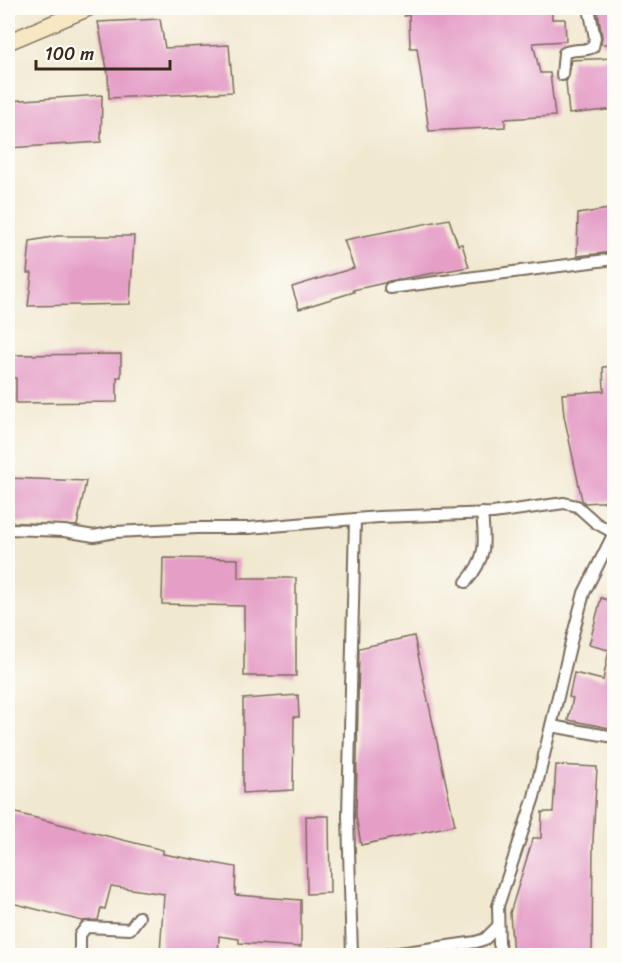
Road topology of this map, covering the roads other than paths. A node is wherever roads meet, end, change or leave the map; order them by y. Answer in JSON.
{"nodes":[{"id":1,"x":89,"y":8,"type":"edge"},
{"id":2,"x":589,"y":8,"type":"edge"},
{"id":3,"x":8,"y":42,"type":"edge"},
{"id":4,"x":562,"y":75,"type":"dead end"},
{"id":5,"x":615,"y":259,"type":"edge"},
{"id":6,"x":390,"y":288,"type":"dead end"},
{"id":7,"x":483,"y":513,"type":"junction"},
{"id":8,"x":355,"y":519,"type":"junction"},
{"id":9,"x":8,"y":529,"type":"edge"},
{"id":10,"x":614,"y":533,"type":"edge"},
{"id":11,"x":466,"y":582,"type":"dead end"},
{"id":12,"x":551,"y":726,"type":"junction"},
{"id":13,"x":615,"y":737,"type":"edge"},
{"id":14,"x":139,"y":917,"type":"dead end"},
{"id":15,"x":498,"y":926,"type":"junction"},
{"id":16,"x":80,"y":956,"type":"edge"},
{"id":17,"x":352,"y":956,"type":"edge"},
{"id":18,"x":378,"y":956,"type":"edge"},
{"id":19,"x":503,"y":956,"type":"edge"}],
"edges":[{"from":1,"to":3,"type":"street"},
{"from":2,"to":4,"type":"street"},
{"from":5,"to":6,"type":"street"},
{"from":7,"to":8,"type":"street"},
{"from":7,"to":10,"type":"street"},
{"from":7,"to":11,"type":"street"},
{"from":8,"to":9,"type":"street"},
{"from":8,"to":17,"type":"street"},
{"from":10,"to":12,"type":"street"},
{"from":12,"to":13,"type":"street"},
{"from":12,"to":15,"type":"street"},
{"from":14,"to":16,"type":"street"},
{"from":15,"to":18,"type":"street"},
{"from":15,"to":19,"type":"street"}]}
